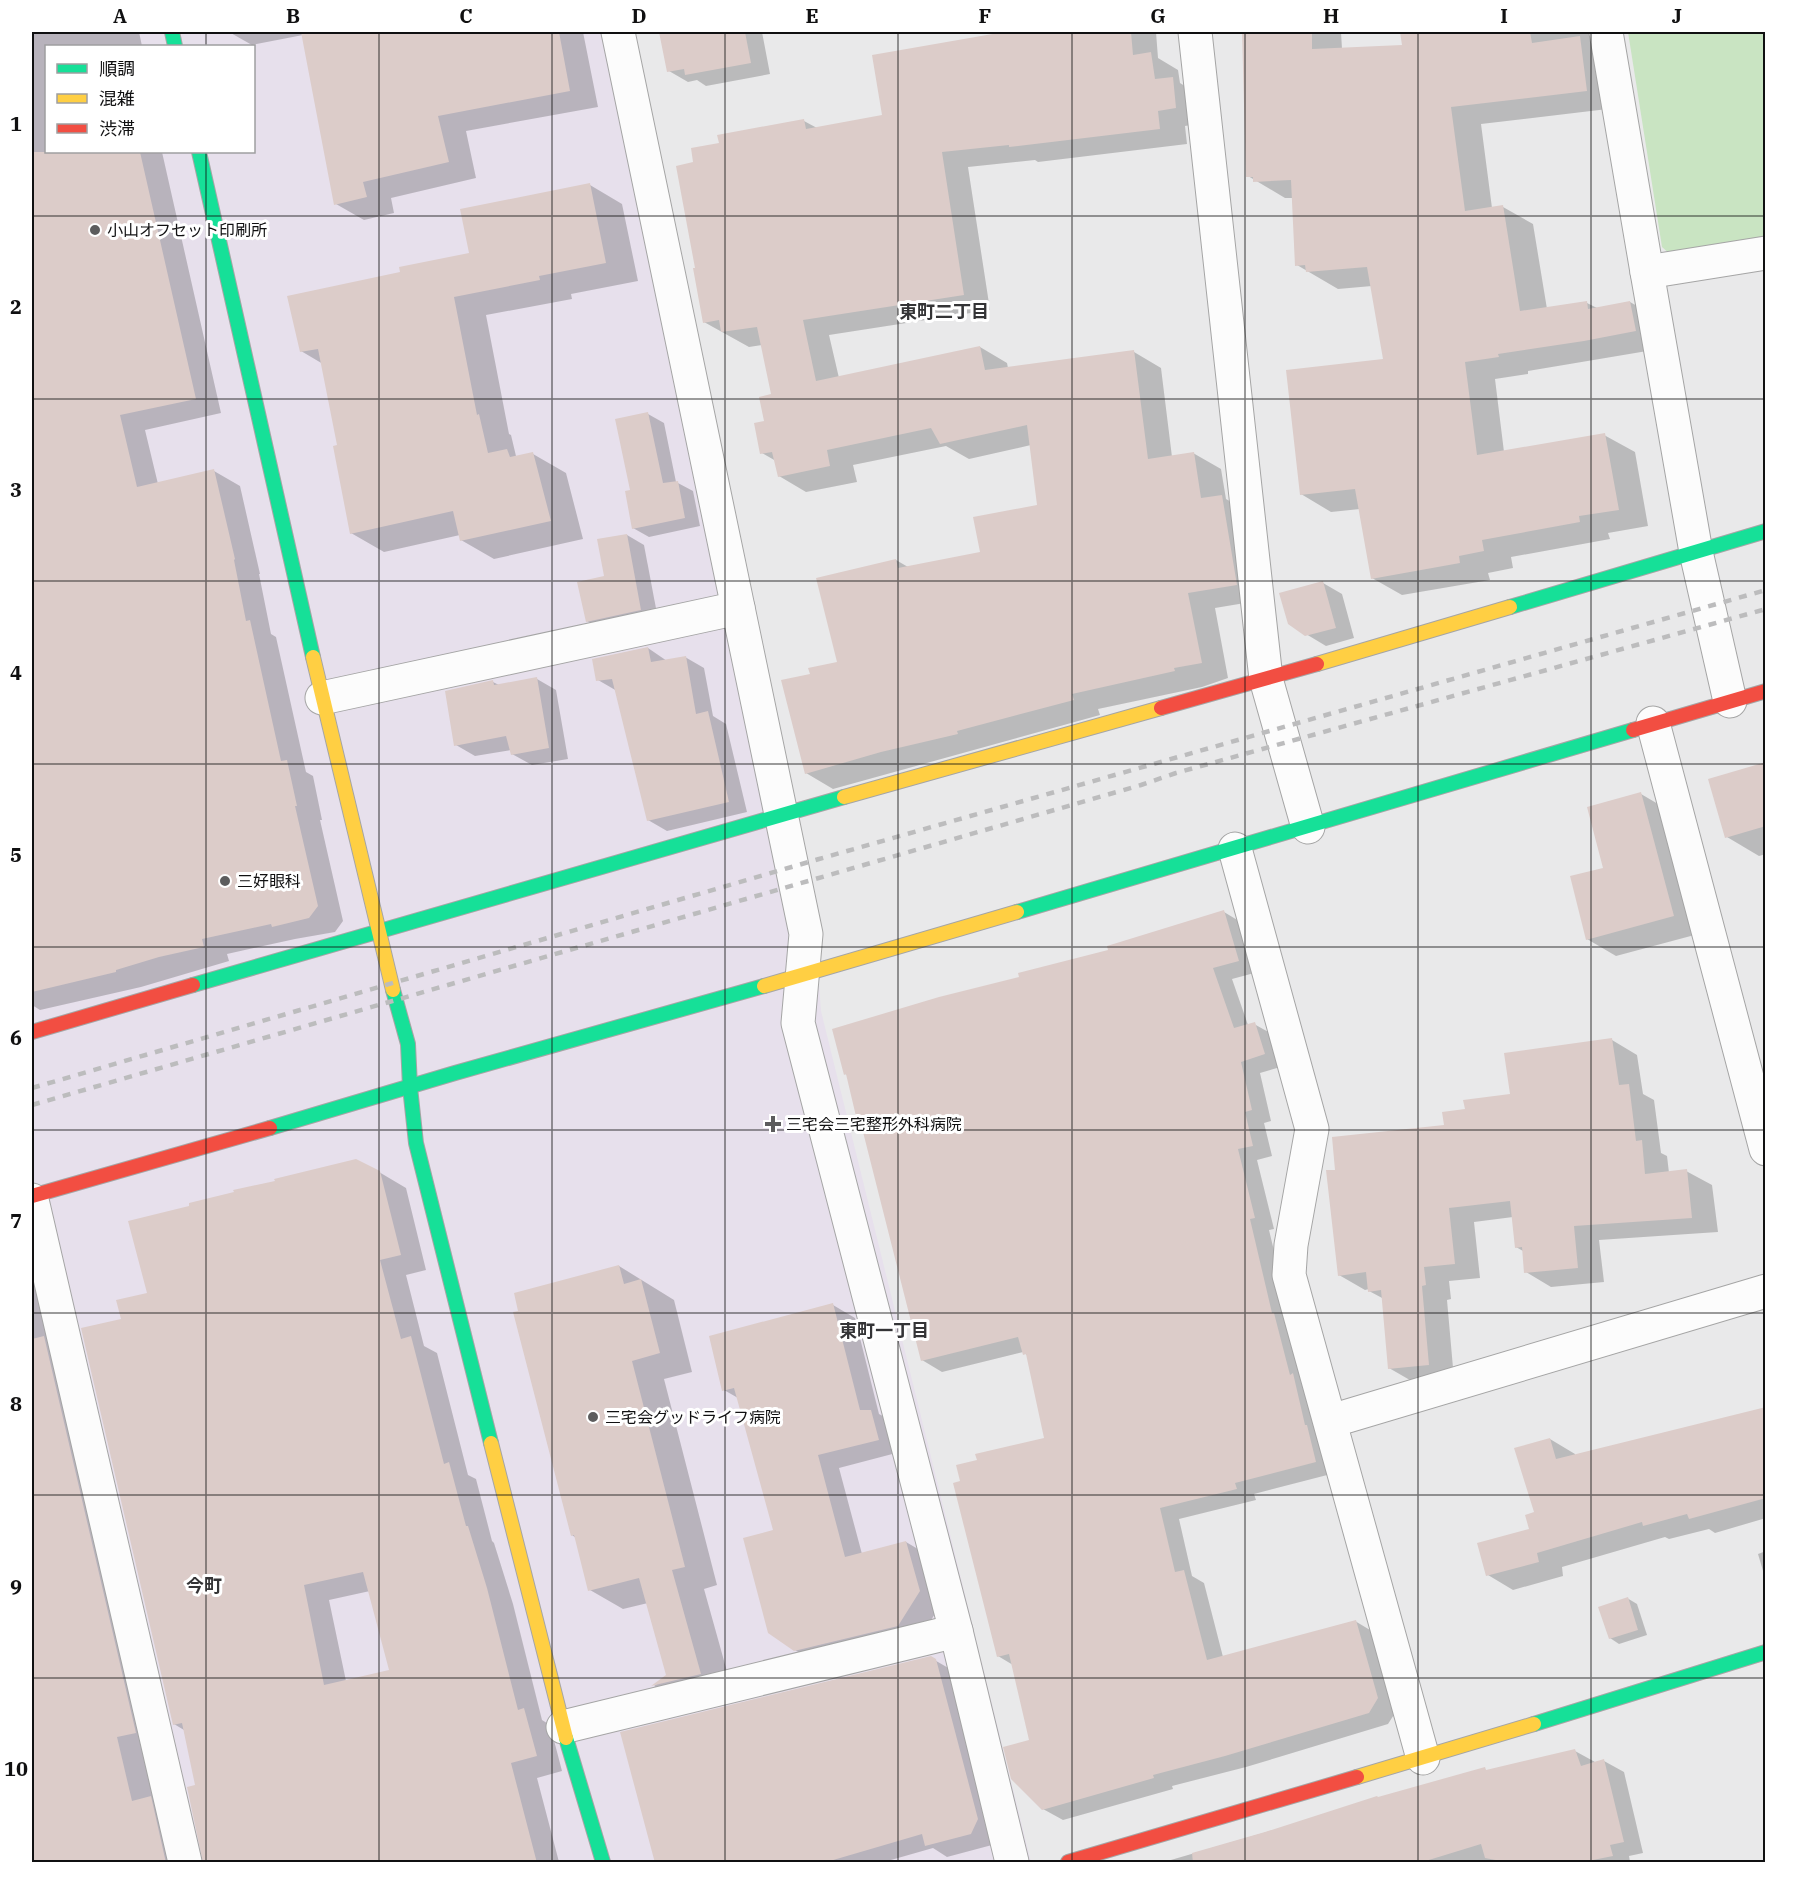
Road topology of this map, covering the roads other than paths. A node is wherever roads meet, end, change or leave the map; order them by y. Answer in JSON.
{"nodes":[{"id":1,"x":618,"y":32,"type":"edge"},
{"id":2,"x":1195,"y":32,"type":"edge"},
{"id":3,"x":1606,"y":32,"type":"edge"},
{"id":4,"x":199,"y":153,"type":"edge"},
{"id":5,"x":1766,"y":252,"type":"edge"},
{"id":6,"x":1647,"y":272,"type":"junction"},
{"id":7,"x":1766,"y":531,"type":"edge"},
{"id":8,"x":1696,"y":552,"type":"junction"},
{"id":9,"x":738,"y":608,"type":"junction"},
{"id":10,"x":1266,"y":679,"type":"junction"},
{"id":11,"x":1766,"y":691,"type":"edge"},
{"id":12,"x":322,"y":698,"type":"junction"},
{"id":13,"x":1730,"y":701,"type":"junction"},
{"id":14,"x":1653,"y":723,"type":"junction"},
{"id":15,"x":781,"y":815,"type":"junction"},
{"id":16,"x":1308,"y":826,"type":"junction"},
{"id":17,"x":1234,"y":849,"type":"junction"},
{"id":18,"x":379,"y":932,"type":"junction"},
{"id":19,"x":802,"y":975,"type":"junction"},
{"id":20,"x":32,"y":1032,"type":"edge"},
{"id":21,"x":410,"y":1087,"type":"junction"},
{"id":22,"x":1766,"y":1149,"type":"edge"},
{"id":23,"x":33,"y":1207,"type":"edge"},
{"id":24,"x":1766,"y":1291,"type":"edge"},
{"id":25,"x":1330,"y":1421,"type":"junction"},
{"id":26,"x":956,"y":1631,"type":"junction"},
{"id":27,"x":1766,"y":1652,"type":"edge"},
{"id":28,"x":563,"y":1727,"type":"junction"},
{"id":29,"x":1423,"y":1758,"type":"junction"},
{"id":30,"x":185,"y":1863,"type":"edge"},
{"id":31,"x":603,"y":1863,"type":"edge"},
{"id":32,"x":1012,"y":1863,"type":"edge"},
{"id":33,"x":1068,"y":1863,"type":"edge"}],
"edges":[{"from":1,"to":9,"type":"street"},
{"from":2,"to":10,"type":"street"},
{"from":3,"to":6,"type":"street"},
{"from":4,"to":12,"type":"street"},
{"from":5,"to":6,"type":"street"},
{"from":6,"to":8,"type":"street"},
{"from":7,"to":8,"type":"street"},
{"from":8,"to":10,"type":"street"},
{"from":8,"to":13,"type":"street"},
{"from":9,"to":12,"type":"street"},
{"from":9,"to":15,"type":"street"},
{"from":10,"to":15,"type":"street"},
{"from":10,"to":16,"type":"street"},
{"from":11,"to":13,"type":"street"},
{"from":12,"to":18,"type":"street"},
{"from":13,"to":14,"type":"street"},
{"from":14,"to":16,"type":"street"},
{"from":14,"to":22,"type":"street"},
{"from":15,"to":18,"type":"street"},
{"from":15,"to":19,"type":"street"},
{"from":16,"to":17,"type":"street"},
{"from":17,"to":19,"type":"street"},
{"from":17,"to":25,"type":"street"},
{"from":18,"to":20,"type":"street"},
{"from":18,"to":21,"type":"street"},
{"from":19,"to":21,"type":"street"},
{"from":19,"to":26,"type":"street"},
{"from":21,"to":23,"type":"street"},
{"from":21,"to":28,"type":"street"},
{"from":23,"to":30,"type":"street"},
{"from":24,"to":25,"type":"street"},
{"from":25,"to":29,"type":"street"},
{"from":26,"to":28,"type":"street"},
{"from":26,"to":32,"type":"street"},
{"from":27,"to":29,"type":"street"},
{"from":28,"to":31,"type":"street"},
{"from":29,"to":33,"type":"street"}]}
